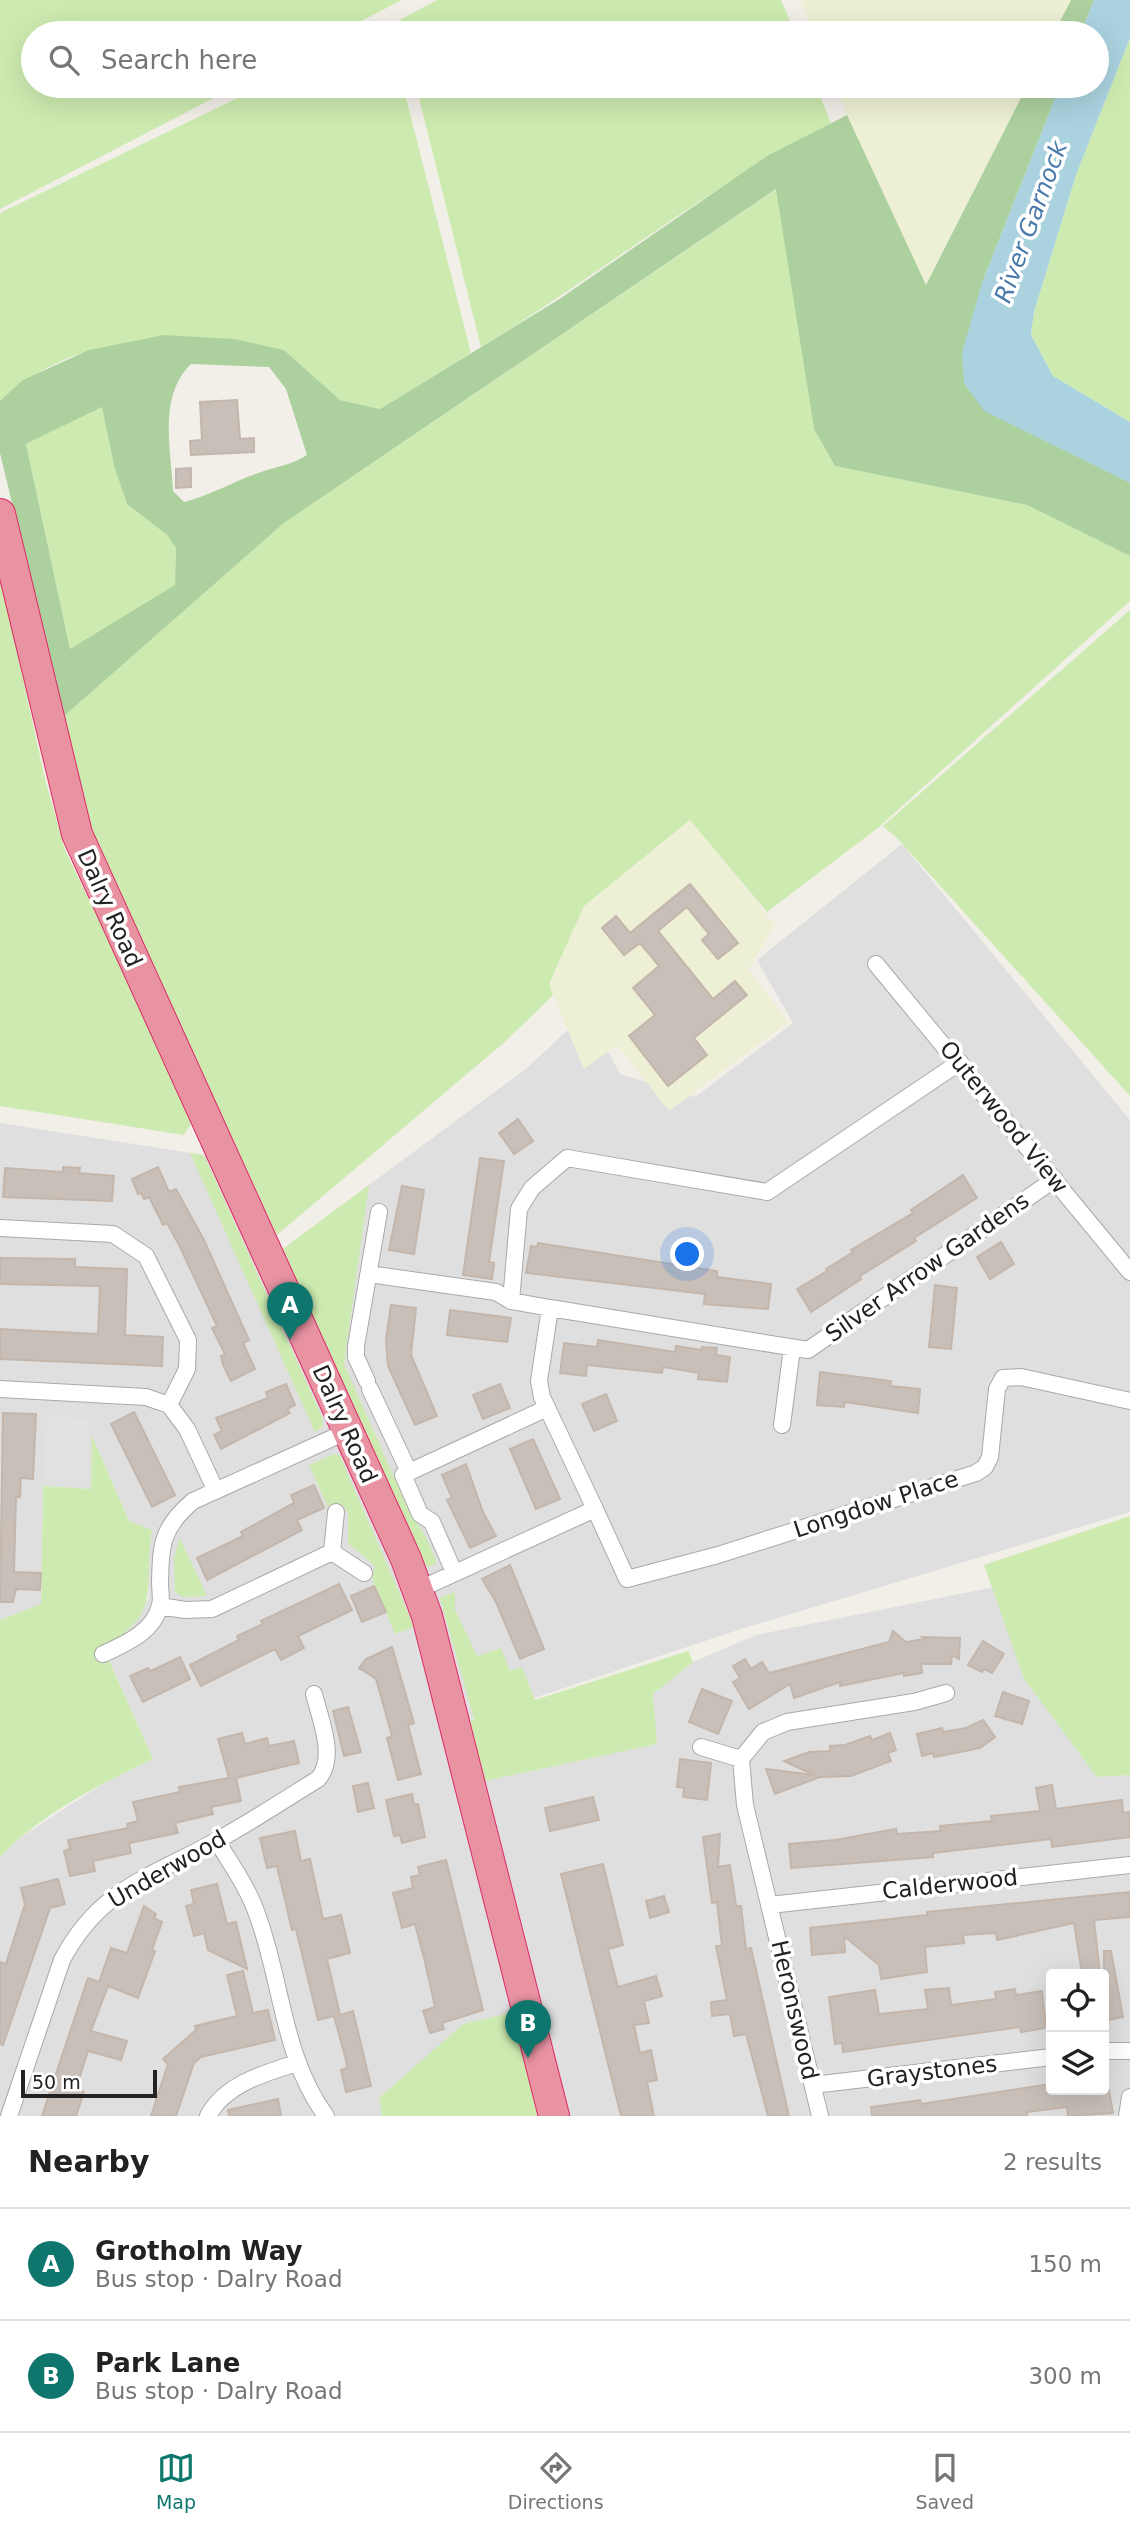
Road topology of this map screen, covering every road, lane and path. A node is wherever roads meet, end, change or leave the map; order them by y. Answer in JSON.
{"nodes":[{"id":1,"x":0,"y":514,"type":"edge"},
{"id":2,"x":876,"y":964,"type":"dead end"},
{"id":3,"x":960,"y":1062,"type":"junction"},
{"id":4,"x":1055,"y":1179,"type":"junction"},
{"id":5,"x":379,"y":1212,"type":"dead end"},
{"id":6,"x":0,"y":1228,"type":"edge"},
{"id":7,"x":1130,"y":1272,"type":"edge"},
{"id":8,"x":369,"y":1274,"type":"junction"},
{"id":9,"x":511,"y":1301,"type":"junction"},
{"id":10,"x":550,"y":1308,"type":"junction"},
{"id":11,"x":792,"y":1349,"type":"junction"},
{"id":12,"x":0,"y":1389,"type":"edge"},
{"id":13,"x":1130,"y":1401,"type":"edge"},
{"id":14,"x":169,"y":1405,"type":"junction"},
{"id":15,"x":547,"y":1408,"type":"junction"},
{"id":16,"x":782,"y":1426,"type":"dead end"},
{"id":17,"x":348,"y":1431,"type":"junction"},
{"id":18,"x":406,"y":1473,"type":"junction"},
{"id":19,"x":216,"y":1491,"type":"junction"},
{"id":20,"x":595,"y":1509,"type":"junction"},
{"id":21,"x":336,"y":1511,"type":"dead end"},
{"id":22,"x":332,"y":1552,"type":"junction"},
{"id":23,"x":454,"y":1572,"type":"junction"},
{"id":24,"x":364,"y":1573,"type":"dead end"},
{"id":25,"x":418,"y":1590,"type":"junction"},
{"id":26,"x":160,"y":1606,"type":"junction"},
{"id":27,"x":103,"y":1654,"type":"dead end"},
{"id":28,"x":946,"y":1693,"type":"dead end"},
{"id":29,"x":314,"y":1694,"type":"dead end"},
{"id":30,"x":701,"y":1747,"type":"dead end"},
{"id":31,"x":741,"y":1759,"type":"junction"},
{"id":32,"x":216,"y":1841,"type":"junction"},
{"id":33,"x":1130,"y":1865,"type":"edge"},
{"id":34,"x":770,"y":1905,"type":"junction"},
{"id":35,"x":1109,"y":2051,"type":"edge"},
{"id":36,"x":1130,"y":2051,"type":"edge"},
{"id":37,"x":1046,"y":2058,"type":"edge"},
{"id":38,"x":297,"y":2063,"type":"junction"},
{"id":39,"x":813,"y":2085,"type":"junction"},
{"id":40,"x":1130,"y":2097,"type":"edge"},
{"id":41,"x":9,"y":2116,"type":"edge"},
{"id":42,"x":208,"y":2116,"type":"edge"},
{"id":43,"x":326,"y":2116,"type":"edge"},
{"id":44,"x":554,"y":2116,"type":"edge"},
{"id":45,"x":821,"y":2116,"type":"edge"},
{"id":46,"x":1127,"y":2116,"type":"edge"}],
"edges":[{"from":1,"to":17,"type":"highway","name":"Dalry Road"},
{"from":2,"to":3,"type":"street","name":"Outerwood View"},
{"from":3,"to":4,"type":"street","name":"Outerwood View"},
{"from":3,"to":9,"type":"street"},
{"from":4,"to":7,"type":"street","name":"Outerwood View"},
{"from":4,"to":11,"type":"street","name":"Silver Arrow Gardens"},
{"from":5,"to":8,"type":"street"},
{"from":6,"to":14,"type":"street"},
{"from":8,"to":9,"type":"street","name":"Silver Arrow Gardens"},
{"from":8,"to":18,"type":"street"},
{"from":9,"to":10,"type":"street","name":"Silver Arrow Gardens"},
{"from":10,"to":11,"type":"street","name":"Silver Arrow Gardens"},
{"from":10,"to":15,"type":"street"},
{"from":11,"to":16,"type":"street"},
{"from":12,"to":14,"type":"street"},
{"from":13,"to":20,"type":"street","name":"Longdow Place"},
{"from":14,"to":19,"type":"street"},
{"from":15,"to":18,"type":"street"},
{"from":15,"to":20,"type":"street"},
{"from":17,"to":19,"type":"street"},
{"from":17,"to":25,"type":"highway","name":"Dalry Road"},
{"from":18,"to":23,"type":"street"},
{"from":19,"to":26,"type":"street"},
{"from":20,"to":23,"type":"street"},
{"from":21,"to":22,"type":"street"},
{"from":22,"to":24,"type":"street"},
{"from":22,"to":26,"type":"street"},
{"from":23,"to":25,"type":"street"},
{"from":25,"to":44,"type":"highway","name":"Dalry Road"},
{"from":26,"to":27,"type":"street"},
{"from":28,"to":31,"type":"street"},
{"from":29,"to":32,"type":"street","name":"Underwood"},
{"from":30,"to":31,"type":"street"},
{"from":31,"to":34,"type":"street","name":"Heronswood"},
{"from":32,"to":38,"type":"street"},
{"from":32,"to":41,"type":"street","name":"Underwood"},
{"from":33,"to":34,"type":"street","name":"Calderwood"},
{"from":34,"to":39,"type":"street","name":"Heronswood"},
{"from":35,"to":36,"type":"street"},
{"from":37,"to":39,"type":"street","name":"Graystones"},
{"from":38,"to":42,"type":"street"},
{"from":38,"to":43,"type":"street"},
{"from":39,"to":45,"type":"street","name":"Heronswood"},
{"from":40,"to":46,"type":"street"}]}
